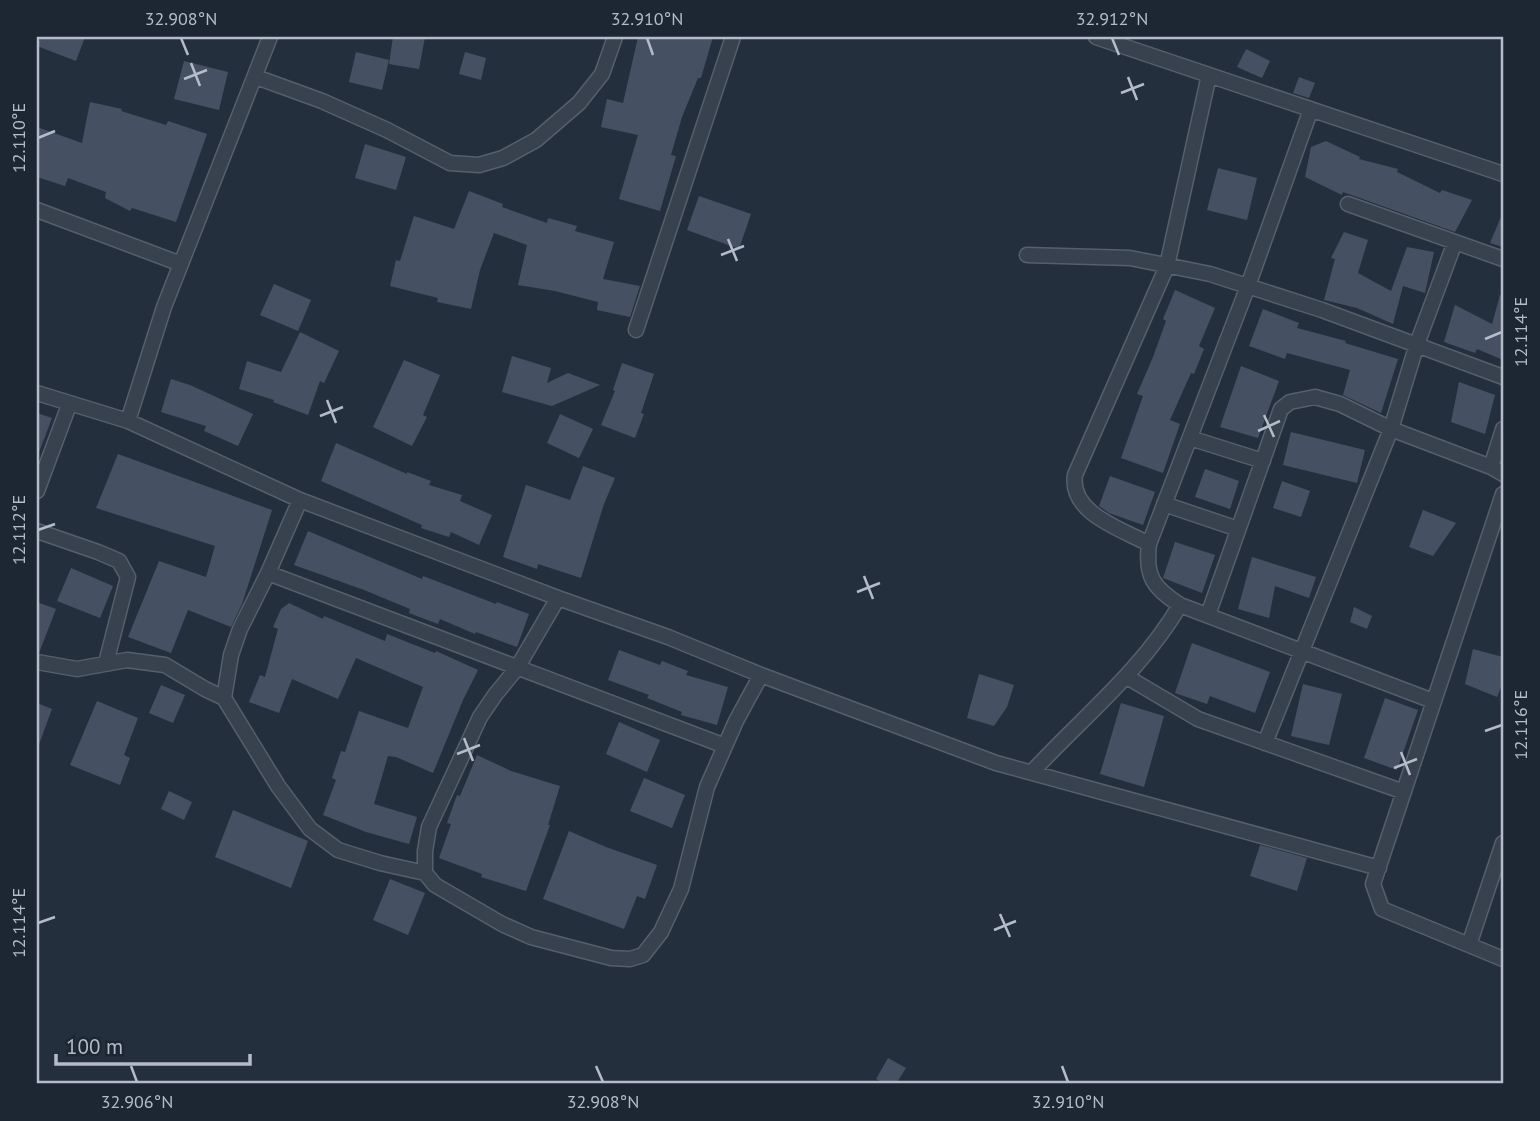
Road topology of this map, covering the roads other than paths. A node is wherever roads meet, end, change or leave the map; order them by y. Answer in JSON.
{"nodes":[{"id":1,"x":270,"y":37,"type":"edge"},
{"id":2,"x":615,"y":37,"type":"edge"},
{"id":3,"x":733,"y":37,"type":"edge"},
{"id":4,"x":1096,"y":37,"type":"edge"},
{"id":5,"x":1209,"y":75,"type":"junction"},
{"id":6,"x":256,"y":77,"type":"junction"},
{"id":7,"x":1311,"y":109,"type":"junction"},
{"id":8,"x":1503,"y":174,"type":"edge"},
{"id":9,"x":1348,"y":204,"type":"dead end"},
{"id":10,"x":37,"y":210,"type":"edge"},
{"id":11,"x":1455,"y":242,"type":"junction"},
{"id":12,"x":1027,"y":255,"type":"dead end"},
{"id":13,"x":1503,"y":259,"type":"edge"},
{"id":14,"x":181,"y":264,"type":"junction"},
{"id":15,"x":1167,"y":266,"type":"junction"},
{"id":16,"x":1248,"y":286,"type":"junction"},
{"id":17,"x":636,"y":330,"type":"dead end"},
{"id":18,"x":1417,"y":344,"type":"junction"},
{"id":19,"x":1503,"y":377,"type":"edge"},
{"id":20,"x":37,"y":393,"type":"edge"},
{"id":21,"x":69,"y":405,"type":"junction"},
{"id":22,"x":128,"y":421,"type":"junction"},
{"id":23,"x":1391,"y":429,"type":"junction"},
{"id":24,"x":1503,"y":429,"type":"edge"},
{"id":25,"x":1190,"y":438,"type":"junction"},
{"id":26,"x":1263,"y":461,"type":"junction"},
{"id":27,"x":1497,"y":470,"type":"edge"},
{"id":28,"x":37,"y":491,"type":"edge"},
{"id":29,"x":1503,"y":494,"type":"edge"},
{"id":30,"x":300,"y":500,"type":"junction"},
{"id":31,"x":1164,"y":504,"type":"junction"},
{"id":32,"x":1238,"y":529,"type":"junction"},
{"id":33,"x":37,"y":531,"type":"edge"},
{"id":34,"x":1149,"y":544,"type":"junction"},
{"id":35,"x":268,"y":573,"type":"junction"},
{"id":36,"x":558,"y":598,"type":"junction"},
{"id":37,"x":1180,"y":605,"type":"junction"},
{"id":38,"x":1208,"y":615,"type":"junction"},
{"id":39,"x":1302,"y":651,"type":"junction"},
{"id":40,"x":37,"y":662,"type":"edge"},
{"id":41,"x":106,"y":663,"type":"junction"},
{"id":42,"x":517,"y":668,"type":"junction"},
{"id":43,"x":761,"y":676,"type":"junction"},
{"id":44,"x":1127,"y":677,"type":"junction"},
{"id":45,"x":224,"y":698,"type":"junction"},
{"id":46,"x":1433,"y":701,"type":"junction"},
{"id":47,"x":1265,"y":743,"type":"junction"},
{"id":48,"x":725,"y":746,"type":"junction"},
{"id":49,"x":1032,"y":772,"type":"junction"},
{"id":50,"x":1404,"y":792,"type":"junction"},
{"id":51,"x":1503,"y":843,"type":"edge"},
{"id":52,"x":1379,"y":868,"type":"junction"},
{"id":53,"x":425,"y":873,"type":"junction"},
{"id":54,"x":1469,"y":945,"type":"junction"},
{"id":55,"x":1503,"y":959,"type":"edge"}],
"edges":[{"from":1,"to":6,"type":"street"},
{"from":2,"to":6,"type":"street"},
{"from":3,"to":17,"type":"street"},
{"from":4,"to":5,"type":"street"},
{"from":5,"to":7,"type":"street"},
{"from":5,"to":15,"type":"street"},
{"from":6,"to":14,"type":"street"},
{"from":7,"to":8,"type":"street"},
{"from":7,"to":16,"type":"street"},
{"from":9,"to":11,"type":"street"},
{"from":10,"to":14,"type":"street"},
{"from":11,"to":13,"type":"street"},
{"from":11,"to":18,"type":"street"},
{"from":12,"to":15,"type":"street"},
{"from":14,"to":22,"type":"street"},
{"from":15,"to":16,"type":"street"},
{"from":15,"to":34,"type":"street"},
{"from":16,"to":18,"type":"street"},
{"from":16,"to":25,"type":"street"},
{"from":18,"to":19,"type":"street"},
{"from":18,"to":23,"type":"street"},
{"from":20,"to":21,"type":"street"},
{"from":21,"to":22,"type":"street"},
{"from":21,"to":28,"type":"street"},
{"from":22,"to":30,"type":"street"},
{"from":23,"to":26,"type":"street"},
{"from":23,"to":27,"type":"street"},
{"from":23,"to":39,"type":"street"},
{"from":24,"to":27,"type":"street"},
{"from":25,"to":26,"type":"street"},
{"from":25,"to":31,"type":"street"},
{"from":26,"to":32,"type":"street"},
{"from":29,"to":46,"type":"street"},
{"from":30,"to":35,"type":"street"},
{"from":30,"to":36,"type":"street"},
{"from":31,"to":32,"type":"street"},
{"from":31,"to":34,"type":"street"},
{"from":32,"to":38,"type":"street"},
{"from":33,"to":41,"type":"street"},
{"from":34,"to":37,"type":"street"},
{"from":35,"to":42,"type":"street"},
{"from":35,"to":45,"type":"street"},
{"from":36,"to":42,"type":"street"},
{"from":36,"to":43,"type":"street"},
{"from":37,"to":38,"type":"street"},
{"from":37,"to":44,"type":"street"},
{"from":38,"to":39,"type":"street"},
{"from":39,"to":46,"type":"street"},
{"from":39,"to":47,"type":"street"},
{"from":40,"to":41,"type":"street"},
{"from":41,"to":45,"type":"street"},
{"from":42,"to":48,"type":"street"},
{"from":42,"to":53,"type":"street"},
{"from":43,"to":48,"type":"street"},
{"from":43,"to":49,"type":"street"},
{"from":44,"to":47,"type":"street"},
{"from":44,"to":49,"type":"street"},
{"from":45,"to":53,"type":"street"},
{"from":46,"to":50,"type":"street"},
{"from":47,"to":50,"type":"street"},
{"from":48,"to":53,"type":"street"},
{"from":49,"to":52,"type":"street"},
{"from":50,"to":52,"type":"street"},
{"from":51,"to":54,"type":"street"},
{"from":52,"to":54,"type":"street"},
{"from":54,"to":55,"type":"street"}]}
